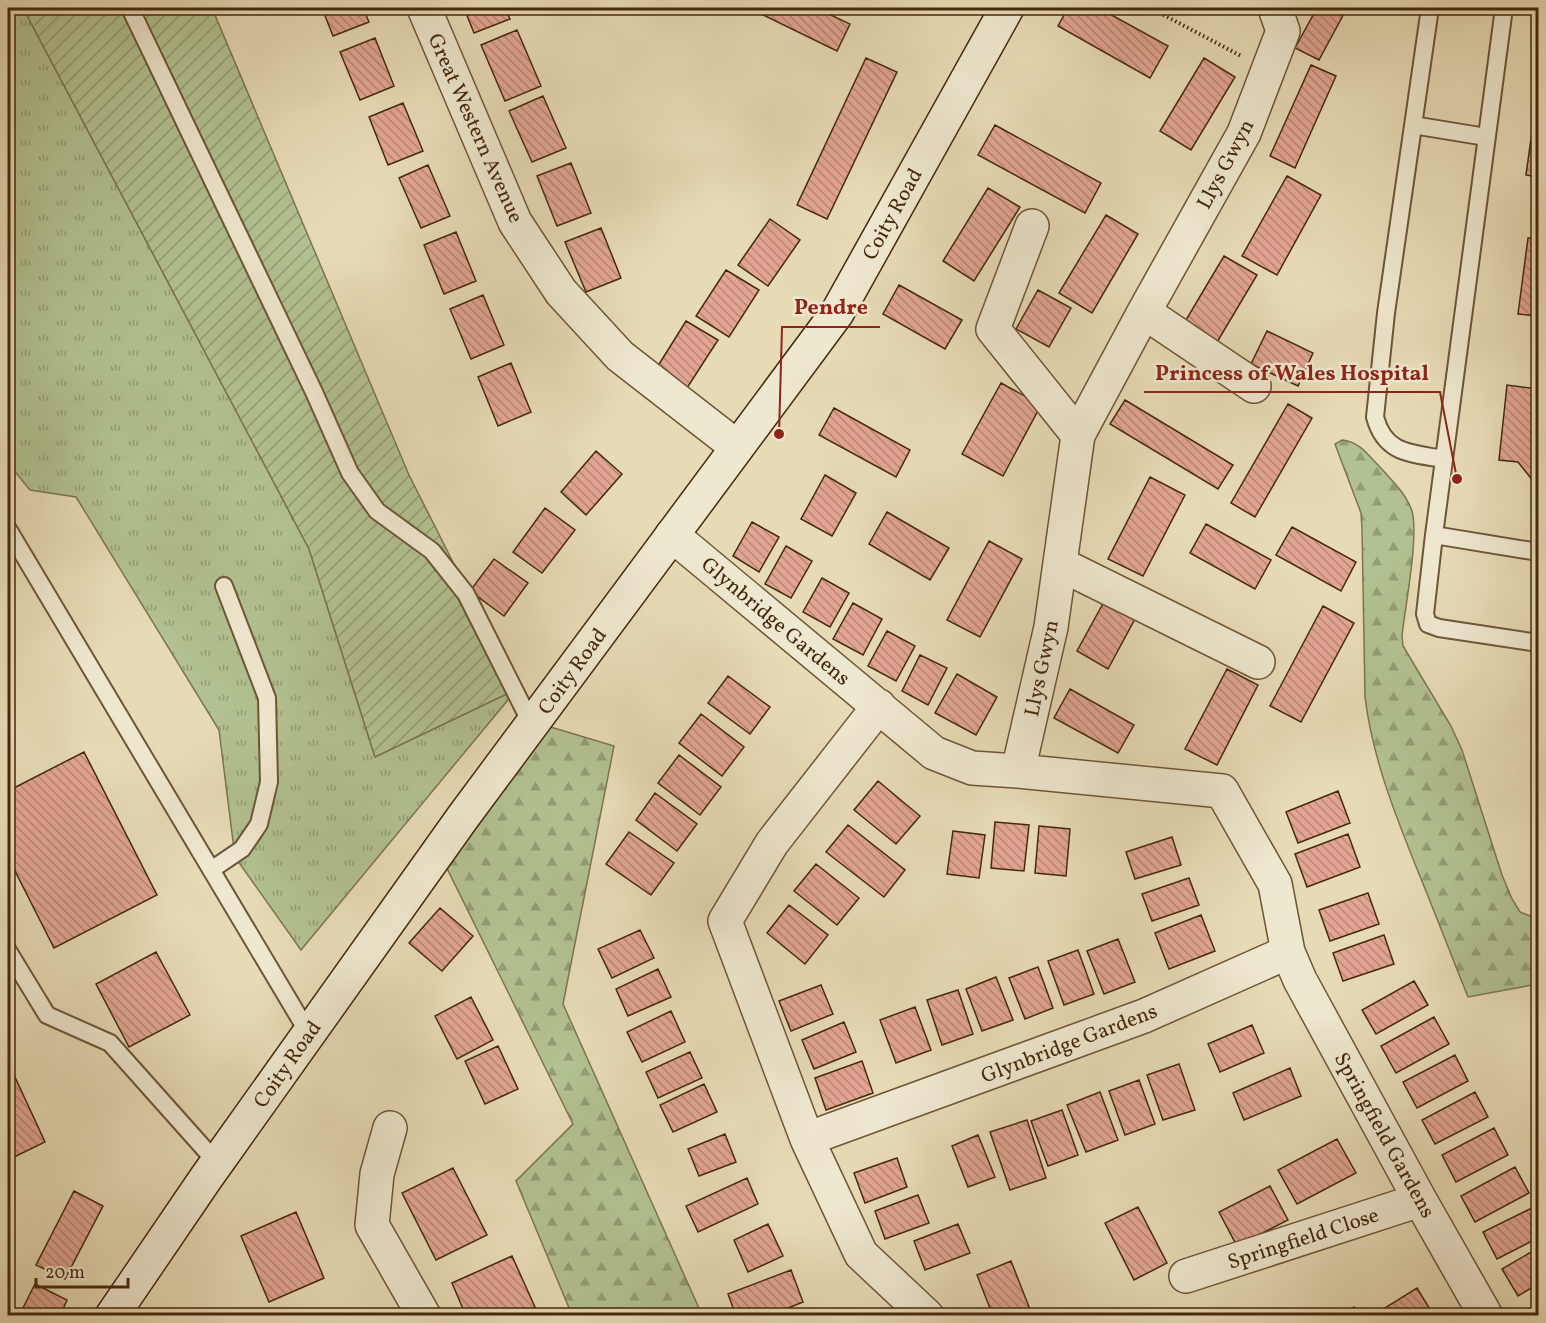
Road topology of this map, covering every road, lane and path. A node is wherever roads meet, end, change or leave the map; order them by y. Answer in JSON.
{"nodes":[{"id":1,"x":130,"y":8,"type":"edge"},
{"id":2,"x":424,"y":8,"type":"edge"},
{"id":3,"x":1006,"y":8,"type":"edge"},
{"id":4,"x":1162,"y":8,"type":"edge"},
{"id":5,"x":1275,"y":8,"type":"edge"},
{"id":6,"x":1430,"y":8,"type":"edge"},
{"id":7,"x":1504,"y":8,"type":"edge"},
{"id":8,"x":1268,"y":71,"type":"junction"},
{"id":9,"x":1413,"y":125,"type":"junction"},
{"id":10,"x":1486,"y":138,"type":"junction"},
{"id":11,"x":1032,"y":226,"type":"dead end"},
{"id":12,"x":1144,"y":312,"type":"junction"},
{"id":13,"x":1254,"y":386,"type":"dead end"},
{"id":14,"x":1078,"y":435,"type":"junction"},
{"id":15,"x":737,"y":447,"type":"junction"},
{"id":16,"x":1443,"y":459,"type":"junction"},
{"id":17,"x":8,"y":529,"type":"edge"},
{"id":18,"x":672,"y":535,"type":"junction"},
{"id":19,"x":1434,"y":535,"type":"junction"},
{"id":20,"x":1539,"y":552,"type":"edge"},
{"id":21,"x":1059,"y":564,"type":"junction"},
{"id":22,"x":224,"y":586,"type":"dead end"},
{"id":23,"x":1539,"y":642,"type":"edge"},
{"id":24,"x":1258,"y":662,"type":"dead end"},
{"id":25,"x":879,"y":706,"type":"junction"},
{"id":26,"x":532,"y":725,"type":"junction"},
{"id":27,"x":1018,"y":771,"type":"junction"},
{"id":28,"x":211,"y":870,"type":"junction"},
{"id":29,"x":8,"y":951,"type":"edge"},
{"id":30,"x":1288,"y":952,"type":"junction"},
{"id":31,"x":309,"y":1034,"type":"junction"},
{"id":32,"x":390,"y":1128,"type":"dead end"},
{"id":33,"x":807,"y":1139,"type":"junction"},
{"id":34,"x":217,"y":1163,"type":"junction"},
{"id":35,"x":1420,"y":1200,"type":"junction"},
{"id":36,"x":1186,"y":1276,"type":"dead end"},
{"id":37,"x":112,"y":1316,"type":"edge"},
{"id":38,"x":424,"y":1316,"type":"edge"},
{"id":39,"x":927,"y":1316,"type":"edge"},
{"id":40,"x":1486,"y":1316,"type":"edge"}],
"edges":[{"from":1,"to":26,"type":"lane"},
{"from":2,"to":15,"type":"street","name":"Great Western Avenue"},
{"from":3,"to":15,"type":"street","name":"Coity Road"},
{"from":4,"to":8,"type":"path"},
{"from":5,"to":8,"type":"street","name":"Llys Gwyn"},
{"from":6,"to":9,"type":"lane"},
{"from":7,"to":10,"type":"lane"},
{"from":8,"to":12,"type":"street","name":"Llys Gwyn"},
{"from":9,"to":10,"type":"lane"},
{"from":9,"to":16,"type":"lane"},
{"from":10,"to":16,"type":"lane"},
{"from":11,"to":14,"type":"street"},
{"from":12,"to":13,"type":"street"},
{"from":12,"to":14,"type":"street","name":"Llys Gwyn"},
{"from":14,"to":21,"type":"street","name":"Llys Gwyn"},
{"from":15,"to":18,"type":"street","name":"Coity Road"},
{"from":16,"to":19,"type":"lane"},
{"from":17,"to":28,"type":"lane"},
{"from":18,"to":25,"type":"street","name":"Glynbridge Gardens"},
{"from":18,"to":26,"type":"street","name":"Coity Road"},
{"from":19,"to":20,"type":"lane"},
{"from":19,"to":23,"type":"lane"},
{"from":21,"to":24,"type":"street"},
{"from":21,"to":27,"type":"street","name":"Llys Gwyn"},
{"from":22,"to":28,"type":"lane"},
{"from":25,"to":27,"type":"street","name":"Glynbridge Gardens"},
{"from":25,"to":33,"type":"street"},
{"from":26,"to":31,"type":"street","name":"Coity Road"},
{"from":27,"to":30,"type":"street","name":"Glynbridge Gardens"},
{"from":28,"to":31,"type":"lane"},
{"from":29,"to":34,"type":"lane"},
{"from":30,"to":33,"type":"street","name":"Glynbridge Gardens"},
{"from":30,"to":35,"type":"street","name":"Springfield Gardens"},
{"from":31,"to":34,"type":"street","name":"Coity Road"},
{"from":32,"to":38,"type":"street"},
{"from":33,"to":39,"type":"street"},
{"from":34,"to":37,"type":"street","name":"Coity Road"},
{"from":35,"to":36,"type":"street","name":"Springfield Close"},
{"from":35,"to":40,"type":"street","name":"Springfield Gardens"}]}
